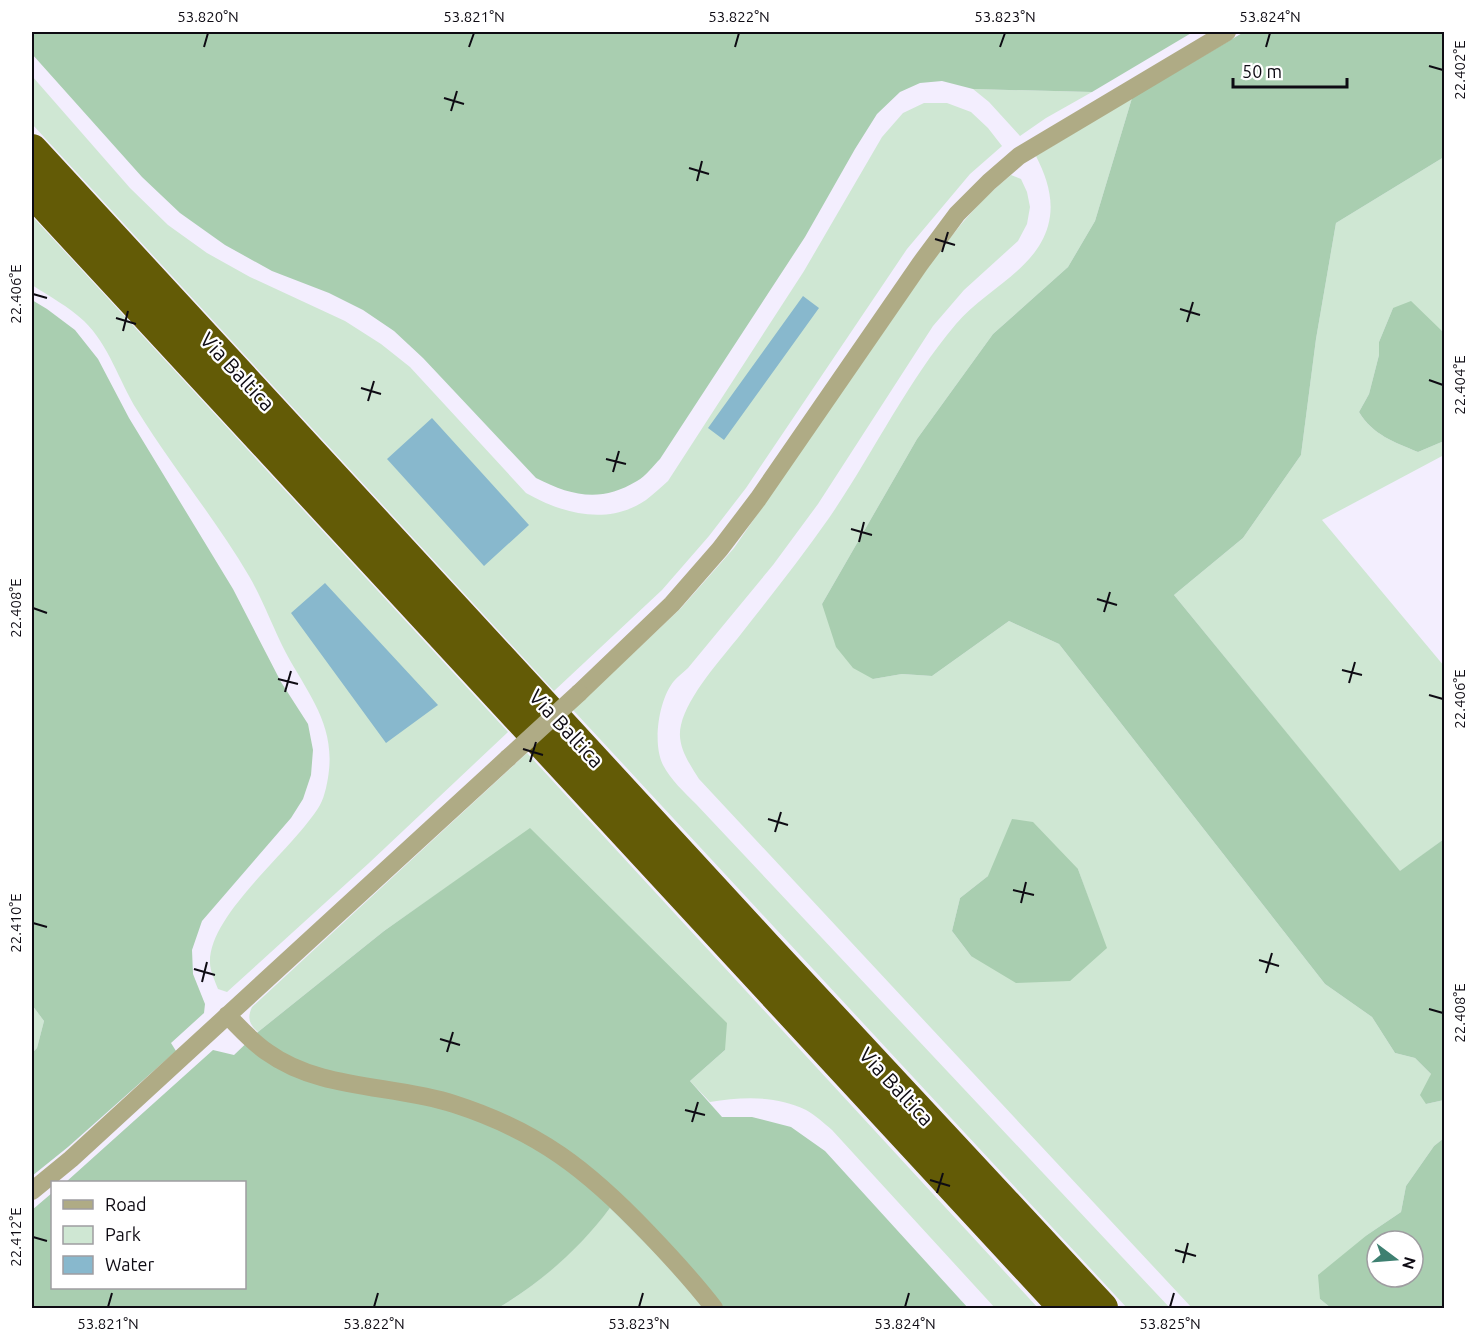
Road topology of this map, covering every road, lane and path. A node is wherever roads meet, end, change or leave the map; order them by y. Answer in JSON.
{"nodes":[{"id":1,"x":1227,"y":32,"type":"edge"},
{"id":2,"x":32,"y":150,"type":"edge"},
{"id":3,"x":32,"y":191,"type":"edge"},
{"id":4,"x":227,"y":1015,"type":"junction"},
{"id":5,"x":32,"y":1191,"type":"edge"},
{"id":6,"x":714,"y":1308,"type":"edge"},
{"id":7,"x":1065,"y":1308,"type":"edge"},
{"id":8,"x":1102,"y":1308,"type":"edge"}],
"edges":[{"from":1,"to":4,"type":"street","bridge":true},
{"from":2,"to":8,"type":"highway","name":"Via Baltica"},
{"from":3,"to":7,"type":"highway","name":"Via Baltica"},
{"from":4,"to":5,"type":"street"},
{"from":4,"to":6,"type":"street"}]}
